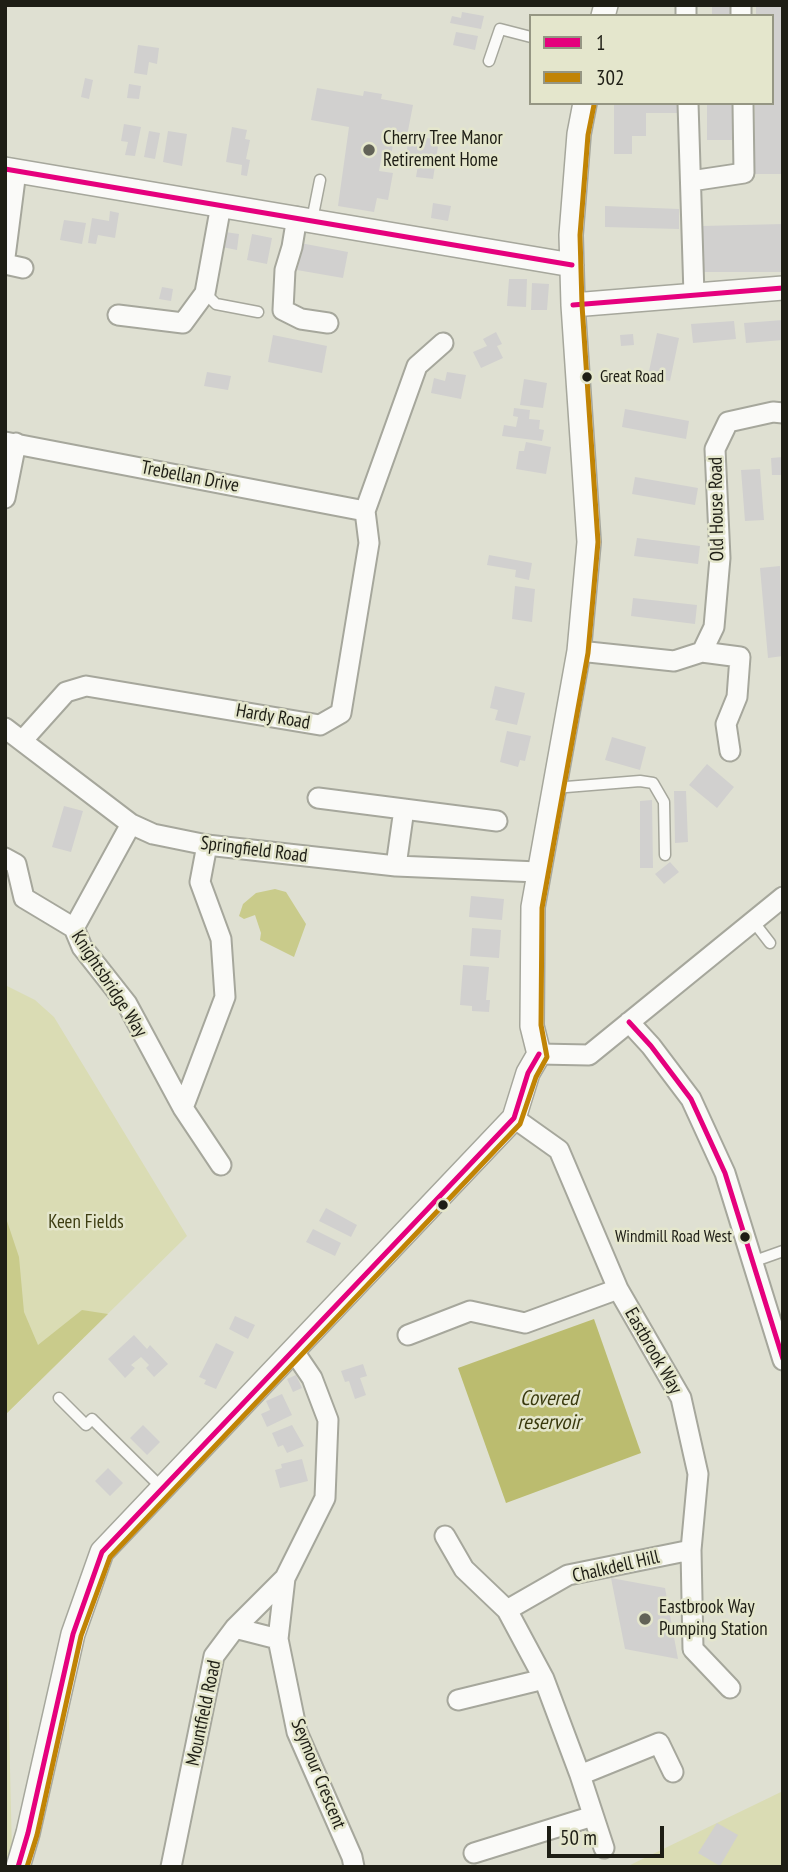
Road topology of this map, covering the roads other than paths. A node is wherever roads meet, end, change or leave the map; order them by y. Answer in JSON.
{"nodes":[{"id":1,"x":529,"y":36,"type":"edge"},
{"id":2,"x":489,"y":61,"type":"dead end"},
{"id":3,"x":585,"y":105,"type":"edge"},
{"id":4,"x":688,"y":105,"type":"edge"},
{"id":5,"x":743,"y":105,"type":"edge"},
{"id":6,"x":11,"y":170,"type":"edge"},
{"id":7,"x":320,"y":180,"type":"dead end"},
{"id":8,"x":691,"y":181,"type":"junction"},
{"id":9,"x":221,"y":205,"type":"junction"},
{"id":10,"x":304,"y":219,"type":"junction"},
{"id":11,"x":5,"y":257,"type":"edge"},
{"id":12,"x":572,"y":265,"type":"junction"},
{"id":13,"x":783,"y":288,"type":"edge"},
{"id":14,"x":205,"y":293,"type":"junction"},
{"id":15,"x":694,"y":295,"type":"junction"},
{"id":16,"x":573,"y":305,"type":"junction"},
{"id":17,"x":258,"y":312,"type":"dead end"},
{"id":18,"x":118,"y":315,"type":"dead end"},
{"id":19,"x":328,"y":323,"type":"dead end"},
{"id":20,"x":443,"y":344,"type":"dead end"},
{"id":21,"x":783,"y":413,"type":"edge"},
{"id":22,"x":11,"y":443,"type":"edge"},
{"id":23,"x":5,"y":498,"type":"edge"},
{"id":24,"x":365,"y":511,"type":"junction"},
{"id":25,"x":579,"y":651,"type":"junction"},
{"id":26,"x":702,"y":652,"type":"junction"},
{"id":27,"x":5,"y":728,"type":"edge"},
{"id":28,"x":22,"y":741,"type":"junction"},
{"id":29,"x":730,"y":751,"type":"dead end"},
{"id":30,"x":554,"y":788,"type":"junction"},
{"id":31,"x":318,"y":798,"type":"dead end"},
{"id":32,"x":404,"y":809,"type":"junction"},
{"id":33,"x":497,"y":821,"type":"dead end"},
{"id":34,"x":131,"y":824,"type":"junction"},
{"id":35,"x":207,"y":845,"type":"junction"},
{"id":36,"x":665,"y":855,"type":"dead end"},
{"id":37,"x":5,"y":858,"type":"edge"},
{"id":38,"x":396,"y":866,"type":"junction"},
{"id":39,"x":538,"y":872,"type":"junction"},
{"id":40,"x":783,"y":897,"type":"edge"},
{"id":41,"x":753,"y":920,"type":"junction"},
{"id":42,"x":74,"y":928,"type":"junction"},
{"id":43,"x":770,"y":943,"type":"dead end"},
{"id":44,"x":629,"y":1022,"type":"junction"},
{"id":45,"x":540,"y":1054,"type":"junction"},
{"id":46,"x":183,"y":1108,"type":"junction"},
{"id":47,"x":514,"y":1118,"type":"junction"},
{"id":48,"x":221,"y":1165,"type":"dead end"},
{"id":49,"x":783,"y":1251,"type":"edge"},
{"id":50,"x":752,"y":1262,"type":"junction"},
{"id":51,"x":618,"y":1289,"type":"junction"},
{"id":52,"x":408,"y":1335,"type":"dead end"},
{"id":53,"x":293,"y":1350,"type":"junction"},
{"id":54,"x":783,"y":1360,"type":"edge"},
{"id":55,"x":59,"y":1398,"type":"dead end"},
{"id":56,"x":162,"y":1488,"type":"junction"},
{"id":57,"x":445,"y":1536,"type":"dead end"},
{"id":58,"x":691,"y":1550,"type":"junction"},
{"id":59,"x":285,"y":1578,"type":"junction"},
{"id":60,"x":507,"y":1610,"type":"junction"},
{"id":61,"x":235,"y":1628,"type":"junction"},
{"id":62,"x":278,"y":1639,"type":"junction"},
{"id":63,"x":544,"y":1679,"type":"junction"},
{"id":64,"x":730,"y":1688,"type":"dead end"},
{"id":65,"x":458,"y":1700,"type":"dead end"},
{"id":66,"x":674,"y":1772,"type":"dead end"},
{"id":67,"x":580,"y":1775,"type":"junction"},
{"id":68,"x":593,"y":1816,"type":"junction"},
{"id":69,"x":604,"y":1849,"type":"dead end"},
{"id":70,"x":474,"y":1853,"type":"dead end"},
{"id":71,"x":18,"y":1867,"type":"edge"},
{"id":72,"x":171,"y":1867,"type":"edge"},
{"id":73,"x":354,"y":1867,"type":"edge"}],
"edges":[{"from":1,"to":2,"type":"lane"},
{"from":3,"to":12,"type":"street"},
{"from":4,"to":8,"type":"street"},
{"from":5,"to":8,"type":"street"},
{"from":6,"to":9,"type":"street"},
{"from":6,"to":11,"type":"street"},
{"from":7,"to":10,"type":"lane"},
{"from":8,"to":15,"type":"street"},
{"from":9,"to":10,"type":"street"},
{"from":9,"to":14,"type":"street"},
{"from":10,"to":12,"type":"street"},
{"from":10,"to":19,"type":"street"},
{"from":12,"to":16,"type":"street"},
{"from":13,"to":15,"type":"street"},
{"from":14,"to":17,"type":"lane"},
{"from":14,"to":18,"type":"street"},
{"from":15,"to":16,"type":"street"},
{"from":16,"to":25,"type":"street"},
{"from":20,"to":24,"type":"street"},
{"from":21,"to":26,"type":"street","name":"Old House Road"},
{"from":22,"to":23,"type":"street","name":"Trebellan Drive"},
{"from":22,"to":24,"type":"street","name":"Trebellan Drive"},
{"from":24,"to":28,"type":"street","name":"Hardy Road"},
{"from":25,"to":26,"type":"street"},
{"from":25,"to":30,"type":"street"},
{"from":26,"to":29,"type":"street"},
{"from":27,"to":28,"type":"street","name":"Springfield Road"},
{"from":28,"to":34,"type":"street","name":"Springfield Road"},
{"from":30,"to":36,"type":"lane"},
{"from":30,"to":39,"type":"street"},
{"from":31,"to":32,"type":"street"},
{"from":32,"to":33,"type":"street"},
{"from":32,"to":38,"type":"street"},
{"from":34,"to":35,"type":"street","name":"Springfield Road"},
{"from":34,"to":42,"type":"street"},
{"from":35,"to":38,"type":"street","name":"Springfield Road"},
{"from":35,"to":46,"type":"street"},
{"from":37,"to":42,"type":"street","name":"Knightsbridge Way"},
{"from":38,"to":39,"type":"street","name":"Springfield Road"},
{"from":39,"to":45,"type":"street"},
{"from":40,"to":41,"type":"street"},
{"from":41,"to":43,"type":"lane"},
{"from":41,"to":44,"type":"street"},
{"from":42,"to":46,"type":"street","name":"Knightsbridge Way"},
{"from":44,"to":45,"type":"street"},
{"from":44,"to":50,"type":"street"},
{"from":45,"to":47,"type":"street"},
{"from":46,"to":48,"type":"street","name":"Knightsbridge Way"},
{"from":47,"to":51,"type":"street","name":"Eastbrook Way"},
{"from":47,"to":53,"type":"street"},
{"from":49,"to":50,"type":"lane"},
{"from":50,"to":54,"type":"street"},
{"from":51,"to":52,"type":"street"},
{"from":51,"to":58,"type":"street","name":"Eastbrook Way"},
{"from":53,"to":56,"type":"street"},
{"from":53,"to":59,"type":"street","name":"Mountfield Road"},
{"from":55,"to":56,"type":"lane"},
{"from":56,"to":71,"type":"street"},
{"from":57,"to":60,"type":"street"},
{"from":58,"to":60,"type":"street","name":"Chalkdell Hill"},
{"from":58,"to":64,"type":"street","name":"Eastbrook Way"},
{"from":59,"to":61,"type":"street","name":"Mountfield Road"},
{"from":59,"to":62,"type":"street","name":"Seymour Crescent"},
{"from":60,"to":63,"type":"street"},
{"from":61,"to":62,"type":"street"},
{"from":61,"to":72,"type":"street","name":"Mountfield Road"},
{"from":62,"to":73,"type":"street","name":"Seymour Crescent"},
{"from":63,"to":65,"type":"street"},
{"from":63,"to":67,"type":"street"},
{"from":66,"to":67,"type":"street"},
{"from":67,"to":68,"type":"street"},
{"from":68,"to":69,"type":"street"},
{"from":68,"to":70,"type":"street"}]}
